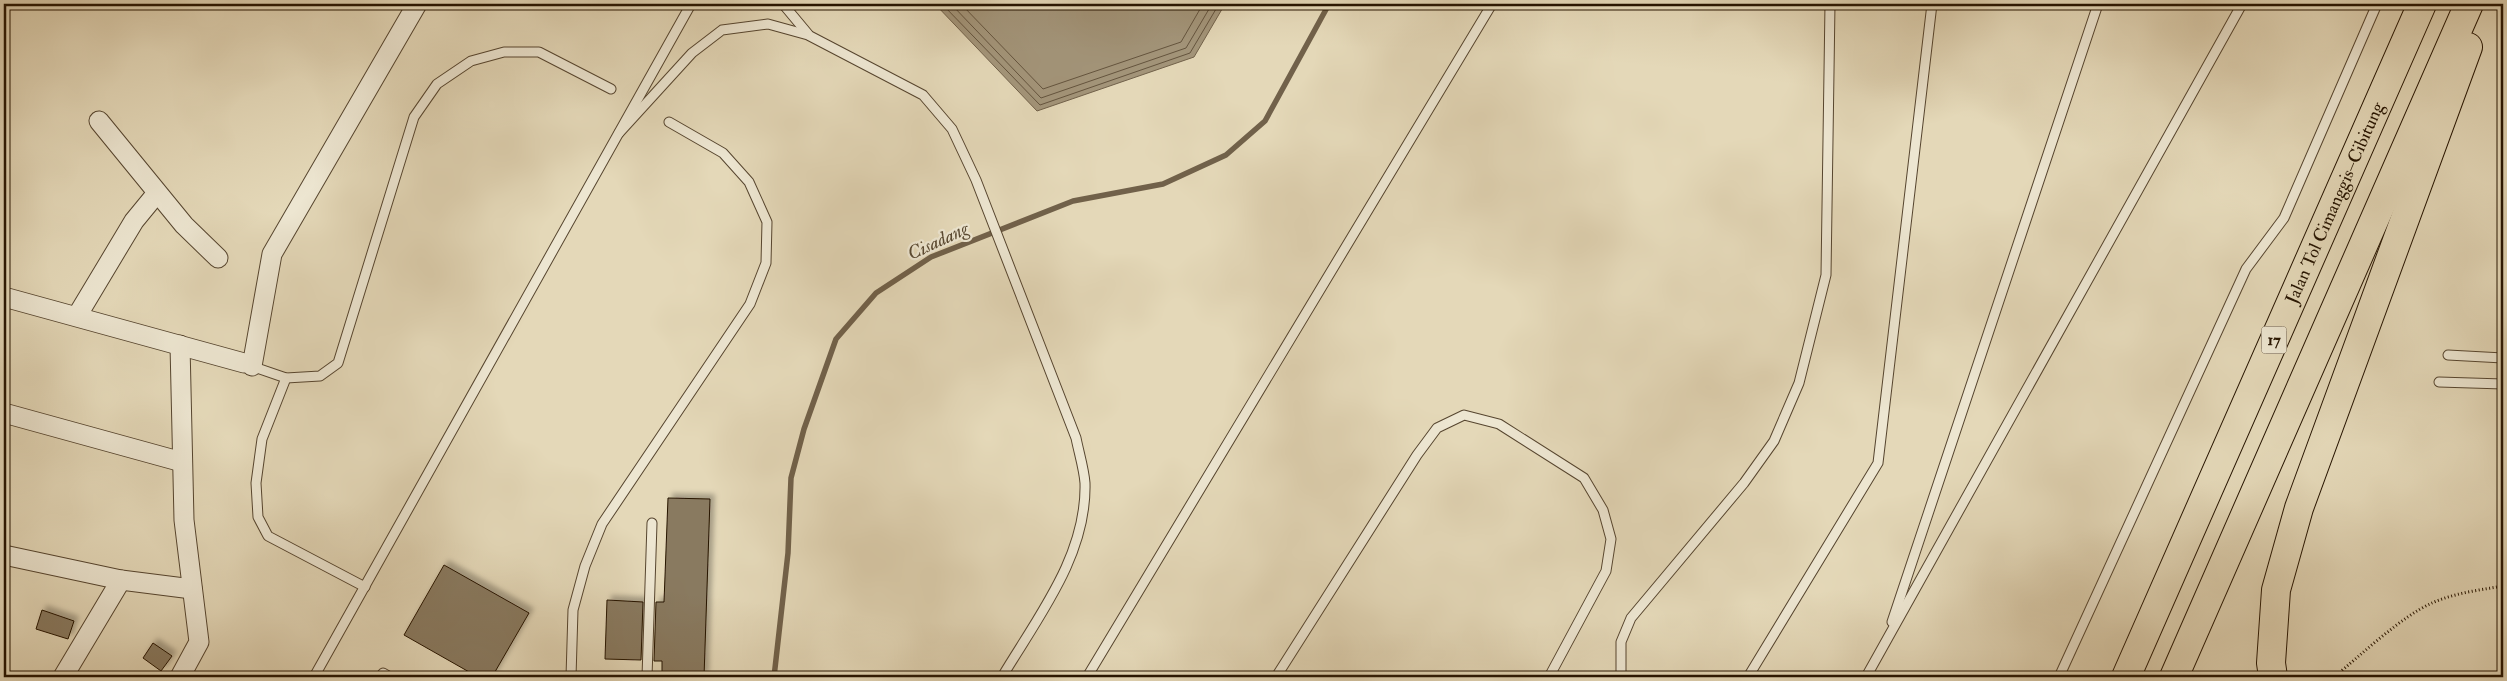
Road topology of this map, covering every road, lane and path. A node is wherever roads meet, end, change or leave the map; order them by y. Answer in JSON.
{"nodes":[{"id":1,"x":417,"y":4,"type":"edge"},
{"id":2,"x":691,"y":4,"type":"edge"},
{"id":3,"x":783,"y":4,"type":"edge"},
{"id":4,"x":1492,"y":4,"type":"edge"},
{"id":5,"x":1830,"y":4,"type":"edge"},
{"id":6,"x":1932,"y":4,"type":"edge"},
{"id":7,"x":2098,"y":4,"type":"edge"},
{"id":8,"x":2242,"y":4,"type":"edge"},
{"id":9,"x":2377,"y":4,"type":"edge"},
{"id":10,"x":2422,"y":4,"type":"edge"},
{"id":11,"x":2468,"y":4,"type":"edge"},
{"id":12,"x":2484,"y":4,"type":"edge"},
{"id":13,"x":808,"y":35,"type":"junction"},
{"id":14,"x":611,"y":89,"type":"dead end"},
{"id":15,"x":98,"y":121,"type":"dead end"},
{"id":16,"x":669,"y":122,"type":"dead end"},
{"id":17,"x":619,"y":133,"type":"junction"},
{"id":18,"x":156,"y":193,"type":"junction"},
{"id":19,"x":218,"y":258,"type":"dead end"},
{"id":20,"x":4,"y":297,"type":"edge"},
{"id":21,"x":77,"y":316,"type":"junction"},
{"id":22,"x":180,"y":344,"type":"junction"},
{"id":23,"x":2448,"y":355,"type":"dead end"},
{"id":24,"x":2503,"y":358,"type":"edge"},
{"id":25,"x":248,"y":365,"type":"junction"},
{"id":26,"x":286,"y":378,"type":"junction"},
{"id":27,"x":2439,"y":382,"type":"dead end"},
{"id":28,"x":2503,"y":384,"type":"edge"},
{"id":29,"x":4,"y":413,"type":"edge"},
{"id":30,"x":182,"y":462,"type":"junction"},
{"id":31,"x":652,"y":523,"type":"dead end"},
{"id":32,"x":4,"y":555,"type":"edge"},
{"id":33,"x":121,"y":580,"type":"junction"},
{"id":34,"x":2503,"y":586,"type":"edge"},
{"id":35,"x":365,"y":587,"type":"junction"},
{"id":36,"x":192,"y":589,"type":"junction"},
{"id":37,"x":1885,"y":642,"type":"junction"},
{"id":38,"x":63,"y":677,"type":"edge"},
{"id":39,"x":180,"y":677,"type":"edge"},
{"id":40,"x":314,"y":677,"type":"edge"},
{"id":41,"x":571,"y":677,"type":"edge"},
{"id":42,"x":647,"y":677,"type":"edge"},
{"id":43,"x":1002,"y":677,"type":"edge"},
{"id":44,"x":1087,"y":677,"type":"edge"},
{"id":45,"x":1276,"y":677,"type":"edge"},
{"id":46,"x":1549,"y":677,"type":"edge"},
{"id":47,"x":1621,"y":677,"type":"edge"},
{"id":48,"x":1748,"y":677,"type":"edge"},
{"id":49,"x":1866,"y":677,"type":"edge"},
{"id":50,"x":2059,"y":677,"type":"edge"},
{"id":51,"x":2126,"y":677,"type":"edge"},
{"id":52,"x":2174,"y":677,"type":"edge"},
{"id":53,"x":2273,"y":677,"type":"edge"},
{"id":54,"x":2334,"y":677,"type":"edge"}],
"edges":[{"from":1,"to":25,"type":"street"},
{"from":2,"to":17,"type":"lane"},
{"from":3,"to":13,"type":"lane"},
{"from":4,"to":44,"type":"lane"},
{"from":5,"to":47,"type":"lane"},
{"from":6,"to":48,"type":"lane"},
{"from":7,"to":37,"type":"lane"},
{"from":8,"to":37,"type":"lane"},
{"from":9,"to":50,"type":"lane"},
{"from":10,"to":51,"type":"highway","name":"Jalan Tol Cimanggis–Cibitung","number":"17"},
{"from":11,"to":52,"type":"highway"},
{"from":12,"to":53,"type":"highway"},
{"from":13,"to":17,"type":"lane"},
{"from":13,"to":43,"type":"lane"},
{"from":14,"to":26,"type":"lane"},
{"from":15,"to":18,"type":"street"},
{"from":16,"to":41,"type":"lane"},
{"from":17,"to":35,"type":"lane"},
{"from":18,"to":19,"type":"street"},
{"from":18,"to":21,"type":"street"},
{"from":20,"to":21,"type":"street"},
{"from":21,"to":22,"type":"street"},
{"from":22,"to":25,"type":"street"},
{"from":22,"to":30,"type":"street"},
{"from":23,"to":24,"type":"lane"},
{"from":25,"to":26,"type":"lane"},
{"from":26,"to":35,"type":"lane"},
{"from":27,"to":28,"type":"lane"},
{"from":29,"to":30,"type":"street"},
{"from":30,"to":36,"type":"street"},
{"from":31,"to":42,"type":"lane"},
{"from":32,"to":33,"type":"street"},
{"from":33,"to":36,"type":"street"},
{"from":33,"to":38,"type":"street"},
{"from":34,"to":54,"type":"path"},
{"from":35,"to":40,"type":"lane"},
{"from":36,"to":39,"type":"street"},
{"from":37,"to":49,"type":"lane"},
{"from":45,"to":46,"type":"lane"}]}
